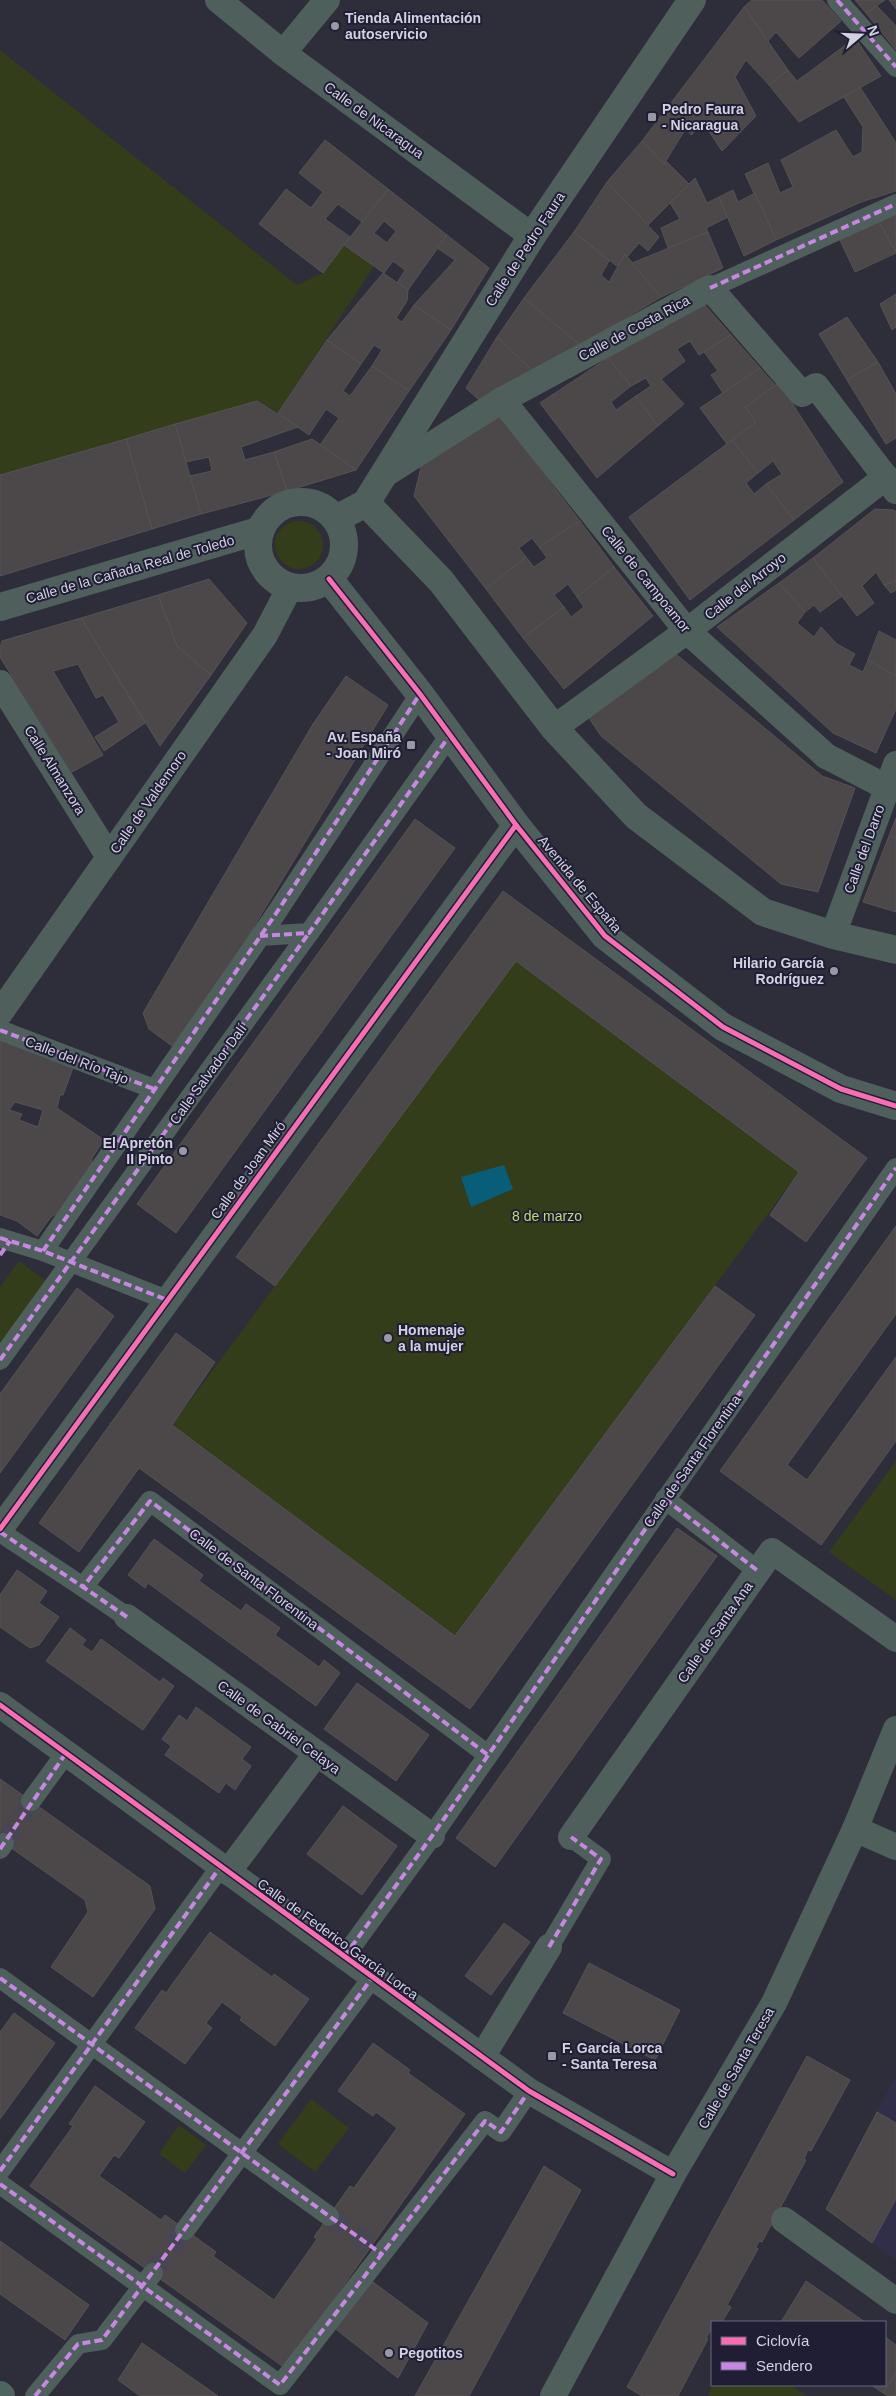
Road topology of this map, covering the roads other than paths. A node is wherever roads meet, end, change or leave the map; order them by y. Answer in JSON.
{"nodes":[{"id":1,"x":218,"y":0,"type":"edge"},
{"id":2,"x":327,"y":0,"type":"edge"},
{"id":3,"x":692,"y":0,"type":"edge"},
{"id":4,"x":838,"y":0,"type":"edge"},
{"id":5,"x":283,"y":53,"type":"junction"},
{"id":6,"x":896,"y":67,"type":"edge"},
{"id":7,"x":896,"y":204,"type":"edge"},
{"id":8,"x":532,"y":236,"type":"junction"},
{"id":9,"x":710,"y":288,"type":"junction"},
{"id":10,"x":502,"y":400,"type":"junction"},
{"id":11,"x":384,"y":475,"type":"junction"},
{"id":12,"x":891,"y":484,"type":"edge"},
{"id":13,"x":366,"y":503,"type":"junction"},
{"id":14,"x":336,"y":519,"type":"junction"},
{"id":15,"x":261,"y":530,"type":"junction"},
{"id":16,"x":329,"y":579,"type":"junction"},
{"id":17,"x":290,"y":587,"type":"junction"},
{"id":18,"x":0,"y":607,"type":"edge"},
{"id":19,"x":687,"y":631,"type":"junction"},
{"id":20,"x":0,"y":683,"type":"edge"},
{"id":21,"x":420,"y":694,"type":"junction"},
{"id":22,"x":554,"y":728,"type":"junction"},
{"id":23,"x":450,"y":735,"type":"junction"},
{"id":24,"x":891,"y":775,"type":"edge"},
{"id":25,"x":516,"y":825,"type":"junction"},
{"id":26,"x":109,"y":856,"type":"junction"},
{"id":27,"x":310,"y":933,"type":"junction"},
{"id":28,"x":832,"y":935,"type":"junction"},
{"id":29,"x":260,"y":936,"type":"junction"},
{"id":30,"x":896,"y":950,"type":"edge"},
{"id":31,"x":0,"y":1012,"type":"edge"},
{"id":32,"x":0,"y":1030,"type":"edge"},
{"id":33,"x":154,"y":1089,"type":"junction"},
{"id":34,"x":896,"y":1106,"type":"edge"},
{"id":35,"x":896,"y":1168,"type":"edge"},
{"id":36,"x":3,"y":1244,"type":"edge"},
{"id":37,"x":43,"y":1251,"type":"junction"},
{"id":38,"x":70,"y":1262,"type":"junction"},
{"id":39,"x":167,"y":1300,"type":"junction"},
{"id":40,"x":0,"y":1360,"type":"edge"},
{"id":41,"x":665,"y":1499,"type":"junction"},
{"id":42,"x":0,"y":1530,"type":"edge"},
{"id":43,"x":758,"y":1571,"type":"junction"},
{"id":44,"x":83,"y":1588,"type":"junction"},
{"id":45,"x":127,"y":1617,"type":"joint"},
{"id":46,"x":896,"y":1639,"type":"edge"},
{"id":47,"x":0,"y":1705,"type":"edge"},
{"id":48,"x":896,"y":1728,"type":"edge"},
{"id":49,"x":66,"y":1753,"type":"junction"},
{"id":50,"x":316,"y":1754,"type":"junction"},
{"id":51,"x":488,"y":1755,"type":"junction"},
{"id":52,"x":31,"y":1801,"type":"tunnel mouth"},
{"id":53,"x":855,"y":1829,"type":"junction"},
{"id":54,"x":432,"y":1836,"type":"junction"},
{"id":55,"x":571,"y":1837,"type":"joint"},
{"id":56,"x":896,"y":1847,"type":"edge"},
{"id":57,"x":224,"y":1869,"type":"junction"},
{"id":58,"x":549,"y":1947,"type":"joint"},
{"id":59,"x":344,"y":1957,"type":"junction"},
{"id":60,"x":0,"y":1978,"type":"edge"},
{"id":61,"x":372,"y":1978,"type":"junction"},
{"id":62,"x":92,"y":2044,"type":"junction"},
{"id":63,"x":482,"y":2057,"type":"junction"},
{"id":64,"x":529,"y":2091,"type":"junction"},
{"id":65,"x":242,"y":2153,"type":"junction"},
{"id":66,"x":0,"y":2171,"type":"edge"},
{"id":67,"x":673,"y":2174,"type":"junction"},
{"id":68,"x":0,"y":2184,"type":"edge"},
{"id":69,"x":329,"y":2216,"type":"tunnel mouth"},
{"id":70,"x":784,"y":2220,"type":"dead end"},
{"id":71,"x":185,"y":2230,"type":"tunnel mouth"},
{"id":72,"x":148,"y":2280,"type":"junction"},
{"id":73,"x":896,"y":2301,"type":"edge"},
{"id":74,"x":35,"y":2396,"type":"edge"},
{"id":75,"x":553,"y":2396,"type":"edge"}],
"edges":[{"from":1,"to":5,"type":"street","name":"Calle de Nicaragua"},
{"from":2,"to":5,"type":"street"},
{"from":3,"to":8,"type":"street","name":"Calle de Pedro Faura"},
{"from":4,"to":6,"type":"street"},
{"from":5,"to":8,"type":"street","name":"Calle de Nicaragua"},
{"from":7,"to":9,"type":"street","name":"Calle de Costa Rica"},
{"from":8,"to":11,"type":"street","name":"Calle de Pedro Faura"},
{"from":9,"to":10,"type":"street","name":"Calle de Costa Rica"},
{"from":9,"to":12,"type":"street"},
{"from":10,"to":11,"type":"street","name":"Calle de Costa Rica"},
{"from":10,"to":19,"type":"street","name":"Calle de Campoamor"},
{"from":11,"to":13,"type":"street","name":"Calle de Pedro Faura"},
{"from":12,"to":19,"type":"street","name":"Calle del Arroyo"},
{"from":13,"to":14,"type":"street"},
{"from":13,"to":22,"type":"street"},
{"from":14,"to":15,"type":"street"},
{"from":14,"to":16,"type":"street"},
{"from":15,"to":17,"type":"street"},
{"from":15,"to":18,"type":"street","name":"Calle de la Cañada Real de Toledo"},
{"from":16,"to":17,"type":"street"},
{"from":16,"to":21,"type":"street","name":"Avenida de España"},
{"from":17,"to":26,"type":"street","name":"Calle de Valdemoro"},
{"from":19,"to":22,"type":"street","name":"Calle del Arroyo"},
{"from":19,"to":24,"type":"street","name":"Calle de Campoamor"},
{"from":20,"to":26,"type":"street","name":"Calle Almanzora"},
{"from":21,"to":23,"type":"street","name":"Avenida de España"},
{"from":21,"to":29,"type":"street"},
{"from":22,"to":28,"type":"street"},
{"from":23,"to":25,"type":"street","name":"Avenida de España"},
{"from":23,"to":27,"type":"street","name":"Calle Salvador Dalí"},
{"from":24,"to":28,"type":"street","name":"Calle del Darro"},
{"from":25,"to":34,"type":"street","name":"Avenida de España"},
{"from":25,"to":39,"type":"street","name":"Calle de Joan Miró"},
{"from":26,"to":31,"type":"street","name":"Calle de Valdemoro"},
{"from":27,"to":29,"type":"street"},
{"from":27,"to":38,"type":"street","name":"Calle Salvador Dalí"},
{"from":28,"to":30,"type":"street"},
{"from":29,"to":33,"type":"street"},
{"from":32,"to":33,"type":"street","name":"Calle del Río Tajo"},
{"from":33,"to":37,"type":"street"},
{"from":35,"to":41,"type":"street","name":"Calle de Santa Florentina"},
{"from":36,"to":37,"type":"street"},
{"from":37,"to":38,"type":"street"},
{"from":38,"to":39,"type":"street"},
{"from":38,"to":40,"type":"street","name":"Calle Salvador Dalí"},
{"from":39,"to":42,"type":"street","name":"Calle de Joan Miró"},
{"from":41,"to":43,"type":"street"},
{"from":41,"to":51,"type":"street","name":"Calle de Santa Florentina"},
{"from":42,"to":44,"type":"street"},
{"from":43,"to":46,"type":"street","name":"Calle de Santa Ana"},
{"from":43,"to":55,"type":"street","name":"Calle de Santa Ana"},
{"from":44,"to":45,"type":"street"},
{"from":44,"to":51,"type":"street","name":"Calle de Santa Florentina"},
{"from":45,"to":50,"type":"street","name":"Calle de Gabriel Celaya"},
{"from":47,"to":49,"type":"street","name":"Calle de Federico García Lorca"},
{"from":48,"to":53,"type":"street","name":"Calle de Santa Teresa"},
{"from":49,"to":52,"type":"street"},
{"from":49,"to":57,"type":"street","name":"Calle de Federico García Lorca"},
{"from":50,"to":54,"type":"street","name":"Calle de Gabriel Celaya"},
{"from":50,"to":57,"type":"street"},
{"from":51,"to":54,"type":"street","name":"Calle de Santa Florentina"},
{"from":53,"to":56,"type":"street"},
{"from":53,"to":67,"type":"street","name":"Calle de Santa Teresa"},
{"from":54,"to":59,"type":"street","name":"Calle de Santa Florentina"},
{"from":55,"to":58,"type":"street"},
{"from":57,"to":59,"type":"street","name":"Calle de Federico García Lorca"},
{"from":57,"to":62,"type":"street"},
{"from":58,"to":63,"type":"street"},
{"from":59,"to":61,"type":"street","name":"Calle de Federico García Lorca"},
{"from":60,"to":62,"type":"street"},
{"from":61,"to":63,"type":"street","name":"Calle de Federico García Lorca"},
{"from":61,"to":65,"type":"street"},
{"from":62,"to":65,"type":"street"},
{"from":62,"to":66,"type":"street"},
{"from":63,"to":64,"type":"street","name":"Calle de Federico García Lorca"},
{"from":64,"to":67,"type":"street","name":"Calle de Federico García Lorca"},
{"from":64,"to":72,"type":"street"},
{"from":65,"to":69,"type":"street"},
{"from":65,"to":71,"type":"street"},
{"from":67,"to":75,"type":"street","name":"Calle de Santa Teresa"},
{"from":68,"to":72,"type":"street"},
{"from":70,"to":73,"type":"street"},
{"from":72,"to":74,"type":"street"}]}
